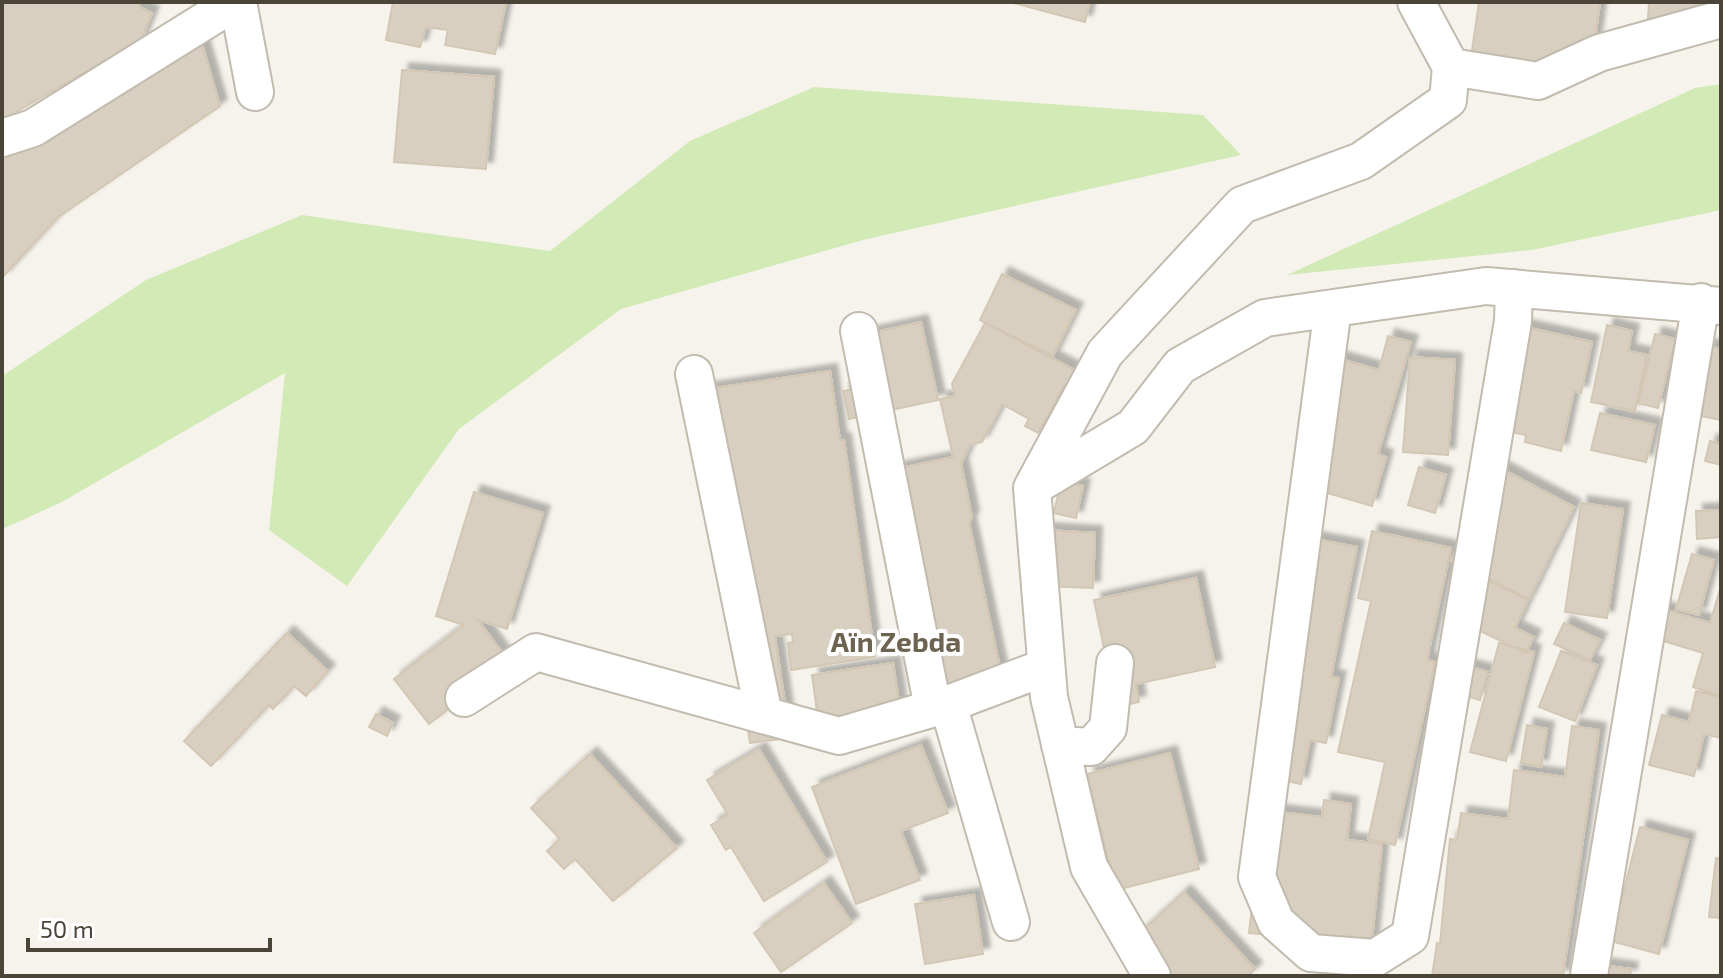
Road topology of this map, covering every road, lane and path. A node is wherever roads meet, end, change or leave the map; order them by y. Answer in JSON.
{"nodes":[{"id":1,"x":237,"y":2,"type":"edge"},
{"id":2,"x":1416,"y":2,"type":"edge"},
{"id":3,"x":1721,"y":19,"type":"edge"},
{"id":4,"x":1451,"y":67,"type":"junction"},
{"id":5,"x":255,"y":92,"type":"dead end"},
{"id":6,"x":2,"y":138,"type":"edge"},
{"id":7,"x":1514,"y":288,"type":"junction"},
{"id":8,"x":1711,"y":304,"type":"edge"},
{"id":9,"x":1333,"y":308,"type":"junction"},
{"id":10,"x":859,"y":331,"type":"dead end"},
{"id":11,"x":694,"y":374,"type":"dead end"},
{"id":12,"x":1032,"y":488,"type":"junction"},
{"id":13,"x":1115,"y":663,"type":"dead end"},
{"id":14,"x":1046,"y":667,"type":"junction"},
{"id":15,"x":464,"y":698,"type":"dead end"},
{"id":16,"x":940,"y":706,"type":"junction"},
{"id":17,"x":764,"y":715,"type":"junction"},
{"id":18,"x":1060,"y":745,"type":"junction"},
{"id":19,"x":1011,"y":922,"type":"dead end"},
{"id":20,"x":1589,"y":975,"type":"edge"},
{"id":21,"x":1152,"y":976,"type":"edge"}],
"edges":[{"from":1,"to":5,"type":"street"},
{"from":1,"to":6,"type":"street"},
{"from":2,"to":4,"type":"street"},
{"from":3,"to":4,"type":"street"},
{"from":4,"to":12,"type":"street"},
{"from":7,"to":8,"type":"street"},
{"from":7,"to":9,"type":"street"},
{"from":7,"to":9,"type":"street"},
{"from":8,"to":20,"type":"street"},
{"from":9,"to":12,"type":"street"},
{"from":10,"to":16,"type":"street"},
{"from":11,"to":17,"type":"street"},
{"from":12,"to":14,"type":"street"},
{"from":13,"to":18,"type":"street"},
{"from":14,"to":16,"type":"street"},
{"from":14,"to":18,"type":"street"},
{"from":15,"to":17,"type":"street"},
{"from":16,"to":17,"type":"street"},
{"from":16,"to":19,"type":"street"},
{"from":18,"to":21,"type":"street"}]}
